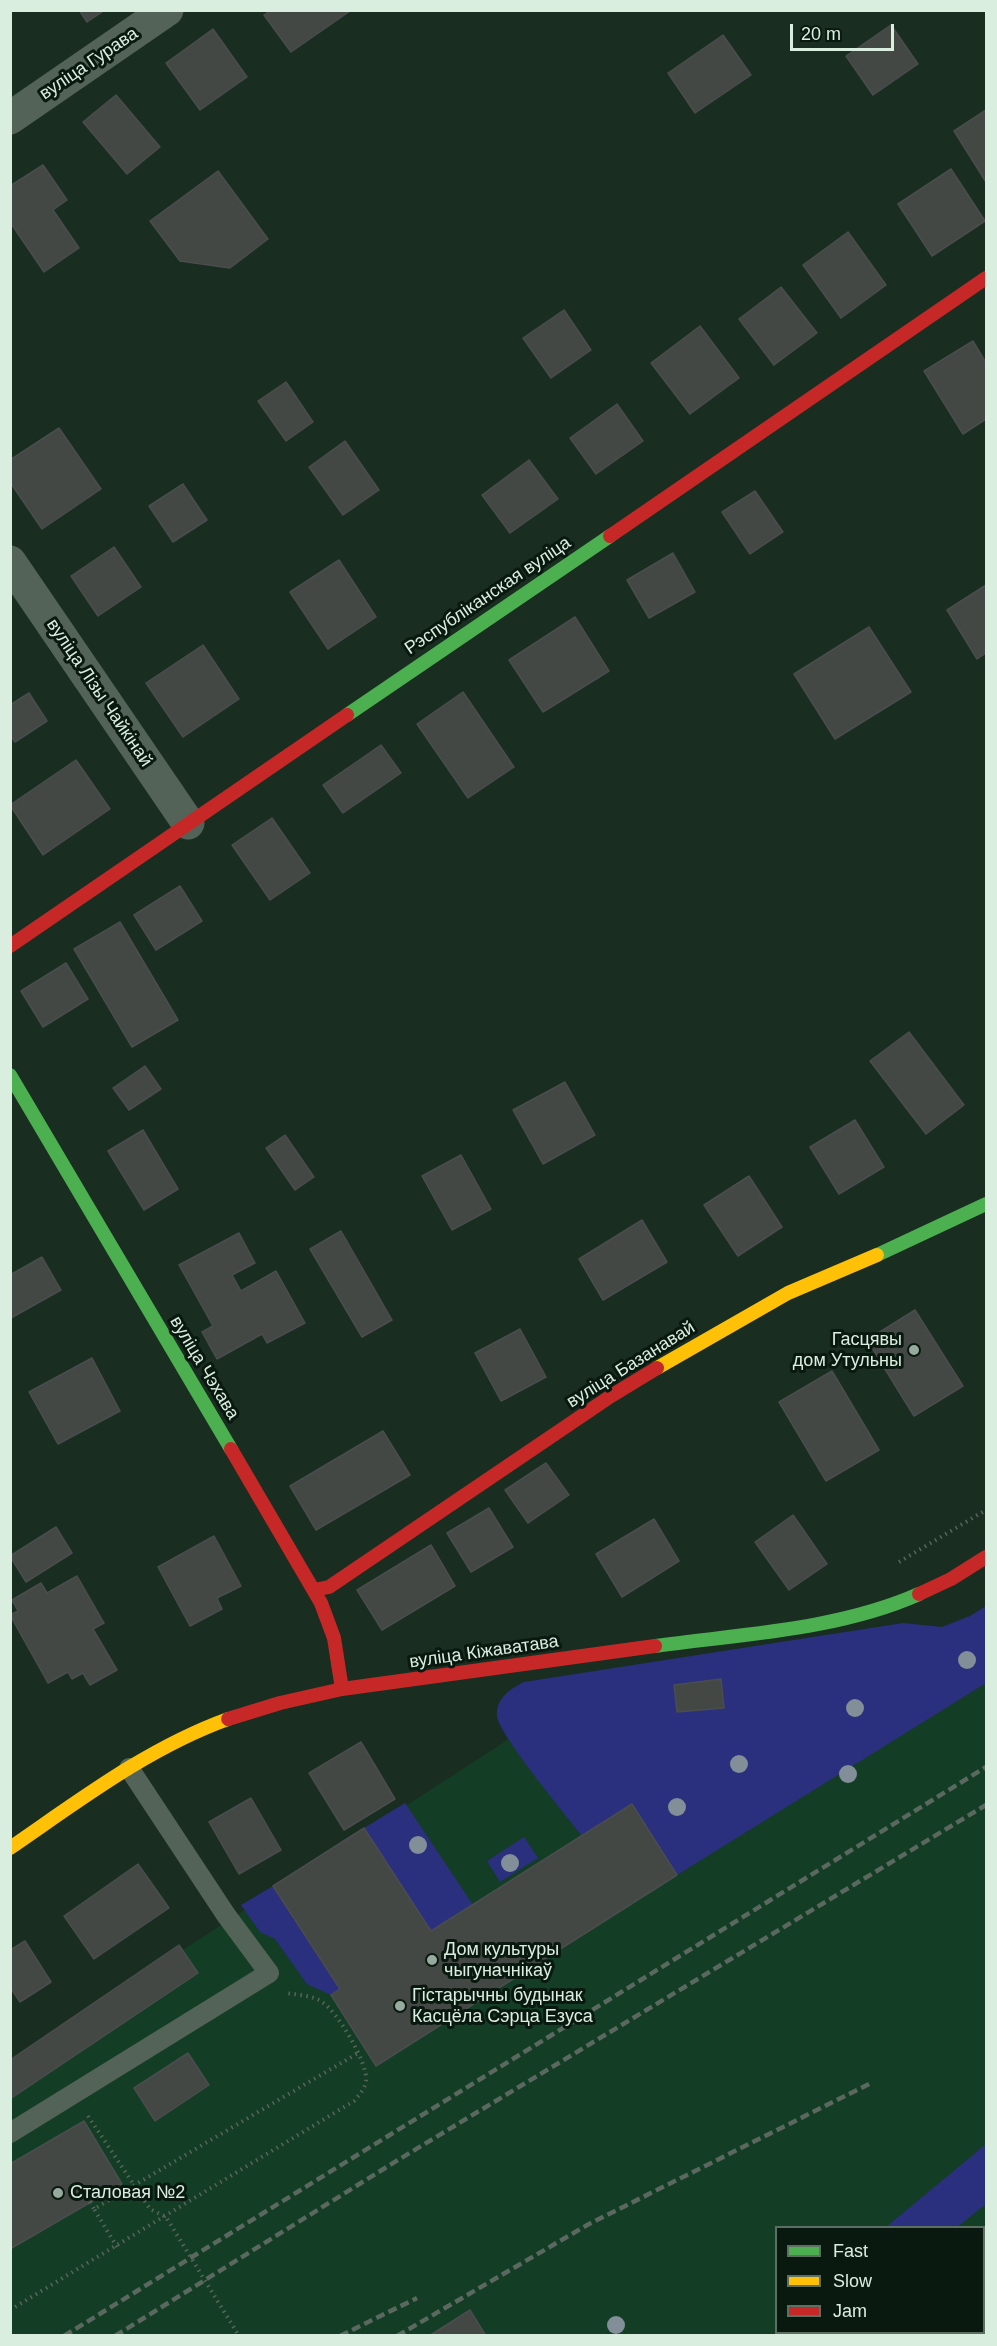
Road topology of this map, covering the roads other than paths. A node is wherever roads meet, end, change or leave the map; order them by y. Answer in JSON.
{"nodes":[{"id":1,"x":167,"y":10,"type":"edge"},
{"id":2,"x":10,"y":118,"type":"edge"},
{"id":3,"x":987,"y":278,"type":"edge"},
{"id":4,"x":10,"y":562,"type":"edge"},
{"id":5,"x":188,"y":823,"type":"junction"},
{"id":6,"x":10,"y":946,"type":"edge"},
{"id":7,"x":10,"y":1075,"type":"edge"},
{"id":8,"x":987,"y":1204,"type":"edge"},
{"id":9,"x":987,"y":1557,"type":"edge"},
{"id":10,"x":314,"y":1590,"type":"junction"},
{"id":11,"x":342,"y":1689,"type":"junction"},
{"id":12,"x":129,"y":1768,"type":"junction"},
{"id":13,"x":10,"y":1848,"type":"edge"},
{"id":14,"x":10,"y":2133,"type":"edge"}],
"edges":[{"from":1,"to":2,"type":"street","name":"вуліца Гурава"},
{"from":3,"to":5,"type":"street","name":"Рэспубліканская вуліца"},
{"from":4,"to":5,"type":"street","name":"вуліца Лізы Чайкінай"},
{"from":5,"to":6,"type":"street","name":"Рэспубліканская вуліца"},
{"from":7,"to":10,"type":"street","name":"вуліца Чэхава"},
{"from":8,"to":10,"type":"street","name":"вуліца Базанавай"},
{"from":9,"to":11,"type":"street","name":"вуліца Кіжаватава"},
{"from":10,"to":11,"type":"street","name":"вуліца Чэхава"},
{"from":11,"to":12,"type":"street","name":"вуліца Кіжаватава"},
{"from":12,"to":13,"type":"street","name":"вуліца Кіжаватава"},
{"from":12,"to":14,"type":"lane"}]}
